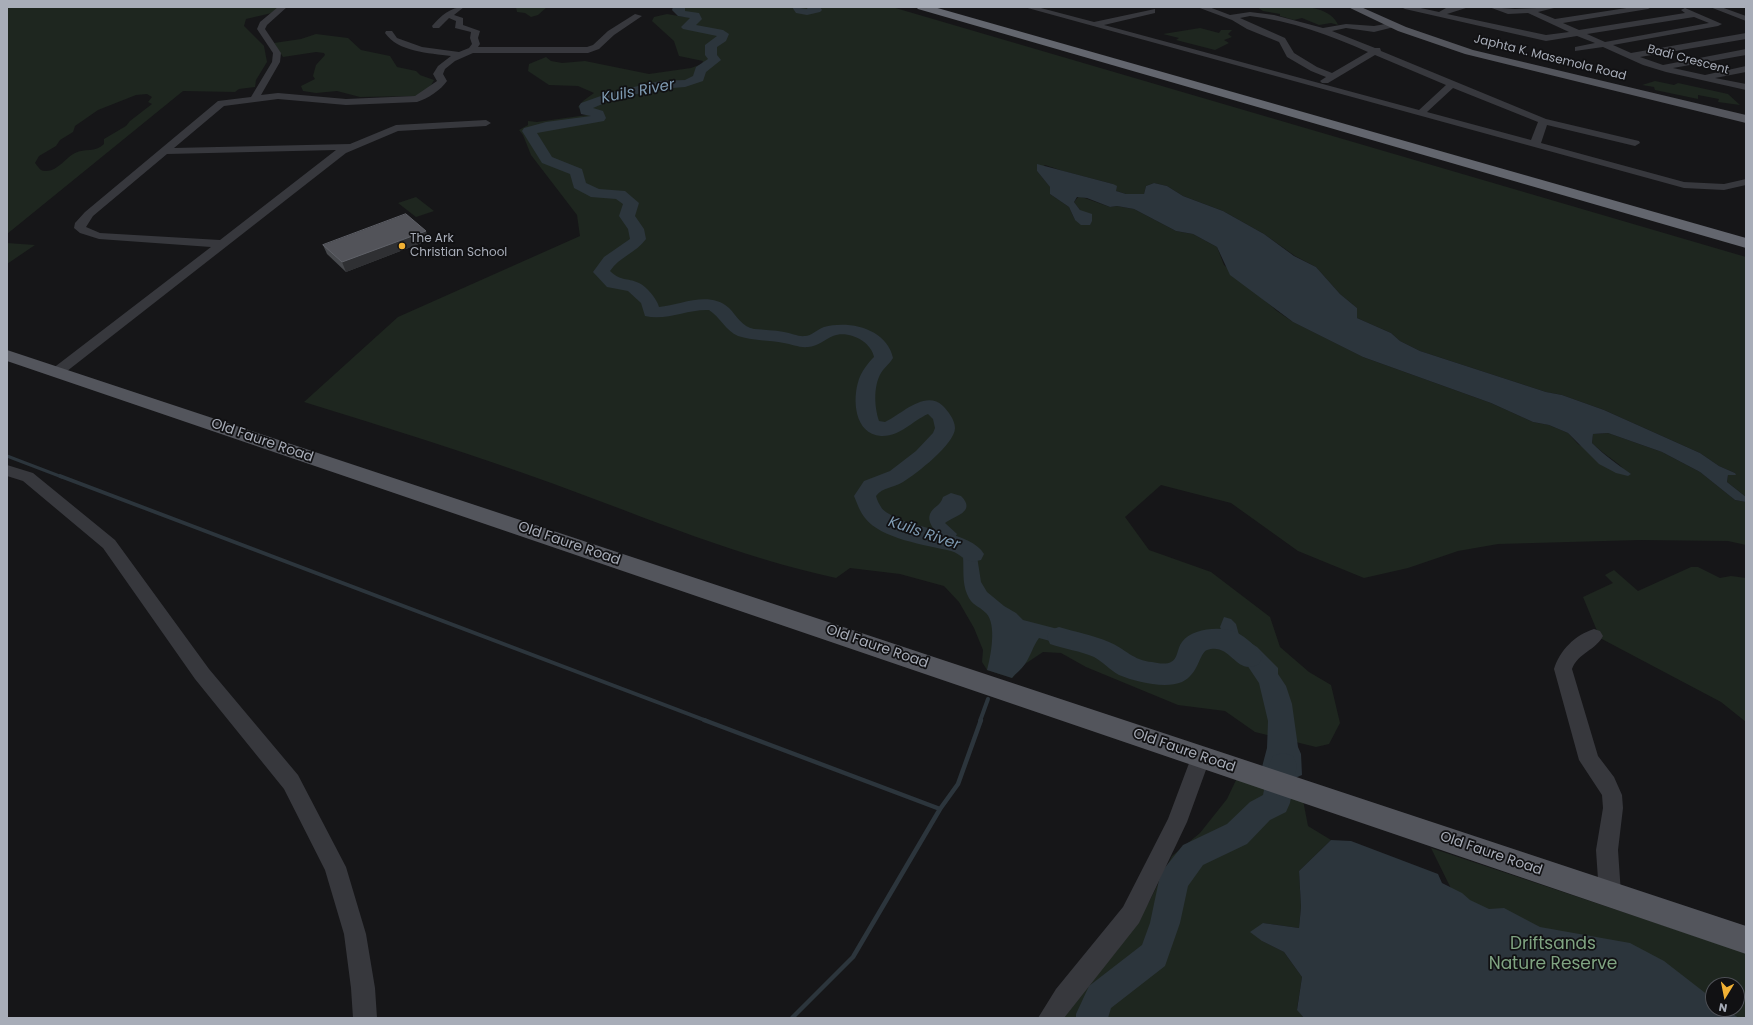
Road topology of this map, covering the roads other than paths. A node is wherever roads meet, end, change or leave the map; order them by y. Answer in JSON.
{"nodes":[{"id":1,"x":283,"y":7,"type":"edge"},
{"id":2,"x":460,"y":7,"type":"edge"},
{"id":3,"x":922,"y":7,"type":"edge"},
{"id":4,"x":961,"y":7,"type":"edge"},
{"id":5,"x":1028,"y":7,"type":"edge"},
{"id":6,"x":1201,"y":7,"type":"edge"},
{"id":7,"x":1353,"y":7,"type":"edge"},
{"id":8,"x":1409,"y":7,"type":"edge"},
{"id":9,"x":1465,"y":7,"type":"edge"},
{"id":10,"x":1554,"y":7,"type":"edge"},
{"id":11,"x":1648,"y":7,"type":"edge"},
{"id":12,"x":1678,"y":7,"type":"edge"},
{"id":13,"x":1736,"y":7,"type":"edge"},
{"id":14,"x":1496,"y":8,"type":"edge"},
{"id":15,"x":1717,"y":8,"type":"edge"},
{"id":16,"x":1258,"y":10,"type":"edge"},
{"id":17,"x":1152,"y":11,"type":"dead end"},
{"id":18,"x":1529,"y":11,"type":"junction"},
{"id":19,"x":1695,"y":14,"type":"junction"},
{"id":20,"x":448,"y":15,"type":"junction"},
{"id":21,"x":1440,"y":15,"type":"junction"},
{"id":22,"x":638,"y":16,"type":"dead end"},
{"id":23,"x":1232,"y":18,"type":"junction"},
{"id":24,"x":1746,"y":19,"type":"edge"},
{"id":25,"x":1471,"y":22,"type":"junction"},
{"id":26,"x":1554,"y":22,"type":"junction"},
{"id":27,"x":1094,"y":25,"type":"junction"},
{"id":28,"x":1391,"y":25,"type":"junction"},
{"id":29,"x":436,"y":26,"type":"dead end"},
{"id":30,"x":1311,"y":26,"type":"junction"},
{"id":31,"x":1325,"y":30,"type":"junction"},
{"id":32,"x":389,"y":33,"type":"dead end"},
{"id":33,"x":1579,"y":33,"type":"junction"},
{"id":34,"x":1746,"y":36,"type":"edge"},
{"id":35,"x":1282,"y":40,"type":"junction"},
{"id":36,"x":1604,"y":44,"type":"junction"},
{"id":37,"x":1578,"y":49,"type":"dead end"},
{"id":38,"x":472,"y":50,"type":"junction"},
{"id":39,"x":1376,"y":50,"type":"junction"},
{"id":40,"x":1746,"y":52,"type":"edge"},
{"id":41,"x":459,"y":55,"type":"junction"},
{"id":42,"x":1630,"y":56,"type":"junction"},
{"id":43,"x":1661,"y":68,"type":"junction"},
{"id":44,"x":1746,"y":69,"type":"edge"},
{"id":45,"x":1333,"y":76,"type":"junction"},
{"id":46,"x":1702,"y":77,"type":"junction"},
{"id":47,"x":1453,"y":84,"type":"junction"},
{"id":48,"x":1319,"y":86,"type":"junction"},
{"id":49,"x":1746,"y":87,"type":"edge"},
{"id":50,"x":255,"y":97,"type":"junction"},
{"id":51,"x":1421,"y":113,"type":"junction"},
{"id":52,"x":1746,"y":119,"type":"edge"},
{"id":53,"x":1543,"y":121,"type":"junction"},
{"id":54,"x":486,"y":123,"type":"dead end"},
{"id":55,"x":1635,"y":143,"type":"dead end"},
{"id":56,"x":1534,"y":145,"type":"junction"},
{"id":57,"x":350,"y":147,"type":"junction"},
{"id":58,"x":164,"y":151,"type":"junction"},
{"id":59,"x":1478,"y":153,"type":"dead end"},
{"id":60,"x":1746,"y":182,"type":"edge"},
{"id":61,"x":1724,"y":187,"type":"junction"},
{"id":62,"x":1746,"y":193,"type":"edge"},
{"id":63,"x":1746,"y":243,"type":"edge"},
{"id":64,"x":224,"y":244,"type":"junction"},
{"id":65,"x":7,"y":355,"type":"edge"},
{"id":66,"x":57,"y":372,"type":"junction"},
{"id":67,"x":7,"y":470,"type":"edge"},
{"id":68,"x":1594,"y":636,"type":"dead end"},
{"id":69,"x":1200,"y":756,"type":"junction"},
{"id":70,"x":1610,"y":894,"type":"junction"},
{"id":71,"x":1746,"y":940,"type":"edge"},
{"id":72,"x":365,"y":1018,"type":"edge"},
{"id":73,"x":1050,"y":1018,"type":"edge"}],
"edges":[{"from":1,"to":50,"type":"street"},
{"from":2,"to":20,"type":"street"},
{"from":3,"to":63,"type":"highway"},
{"from":4,"to":59,"type":"highway"},
{"from":5,"to":27,"type":"street"},
{"from":6,"to":23,"type":"street"},
{"from":7,"to":28,"type":"main road","name":"Japhta K. Masemola Road"},
{"from":8,"to":21,"type":"street"},
{"from":9,"to":21,"type":"street"},
{"from":10,"to":18,"type":"street"},
{"from":11,"to":26,"type":"street"},
{"from":12,"to":19,"type":"street"},
{"from":13,"to":15,"type":"street"},
{"from":14,"to":18,"type":"street"},
{"from":14,"to":25,"type":"street"},
{"from":15,"to":24,"type":"street"},
{"from":16,"to":23,"type":"street"},
{"from":16,"to":30,"type":"street"},
{"from":17,"to":27,"type":"street"},
{"from":18,"to":26,"type":"street","name":"Badi Crescent"},
{"from":19,"to":33,"type":"street"},
{"from":19,"to":36,"type":"street"},
{"from":20,"to":29,"type":"street"},
{"from":20,"to":38,"type":"street"},
{"from":21,"to":25,"type":"street"},
{"from":22,"to":38,"type":"street"},
{"from":23,"to":35,"type":"street"},
{"from":25,"to":33,"type":"street"},
{"from":26,"to":33,"type":"street","name":"Badi Crescent"},
{"from":27,"to":48,"type":"street"},
{"from":28,"to":31,"type":"street"},
{"from":28,"to":52,"type":"main road","name":"Japhta K. Masemola Road"},
{"from":30,"to":31,"type":"street"},
{"from":30,"to":35,"type":"street"},
{"from":31,"to":39,"type":"street"},
{"from":32,"to":41,"type":"street"},
{"from":33,"to":36,"type":"street","name":"Badi Crescent"},
{"from":34,"to":42,"type":"street"},
{"from":35,"to":45,"type":"street"},
{"from":36,"to":37,"type":"street"},
{"from":36,"to":42,"type":"street","name":"Badi Crescent"},
{"from":38,"to":41,"type":"street"},
{"from":39,"to":45,"type":"street"},
{"from":39,"to":47,"type":"street"},
{"from":40,"to":43,"type":"street"},
{"from":41,"to":50,"type":"street"},
{"from":42,"to":43,"type":"street","name":"Badi Crescent"},
{"from":43,"to":46,"type":"street","name":"Badi Crescent"},
{"from":44,"to":46,"type":"street"},
{"from":45,"to":48,"type":"street"},
{"from":46,"to":49,"type":"street","name":"Badi Crescent"},
{"from":47,"to":51,"type":"street"},
{"from":47,"to":53,"type":"street"},
{"from":48,"to":51,"type":"street"},
{"from":50,"to":58,"type":"street"},
{"from":51,"to":56,"type":"street"},
{"from":53,"to":55,"type":"street"},
{"from":53,"to":56,"type":"street"},
{"from":54,"to":57,"type":"street"},
{"from":56,"to":61,"type":"street"},
{"from":57,"to":58,"type":"street"},
{"from":57,"to":64,"type":"street"},
{"from":58,"to":64,"type":"street"},
{"from":60,"to":61,"type":"street"},
{"from":61,"to":62,"type":"street"},
{"from":64,"to":66,"type":"street"},
{"from":65,"to":66,"type":"main road","name":"Old Faure Road"},
{"from":66,"to":69,"type":"main road","name":"Old Faure Road"},
{"from":67,"to":72,"type":"street"},
{"from":68,"to":70,"type":"street"},
{"from":69,"to":70,"type":"main road","name":"Old Faure Road"},
{"from":69,"to":73,"type":"street"},
{"from":70,"to":71,"type":"main road","name":"Old Faure Road"}]}
